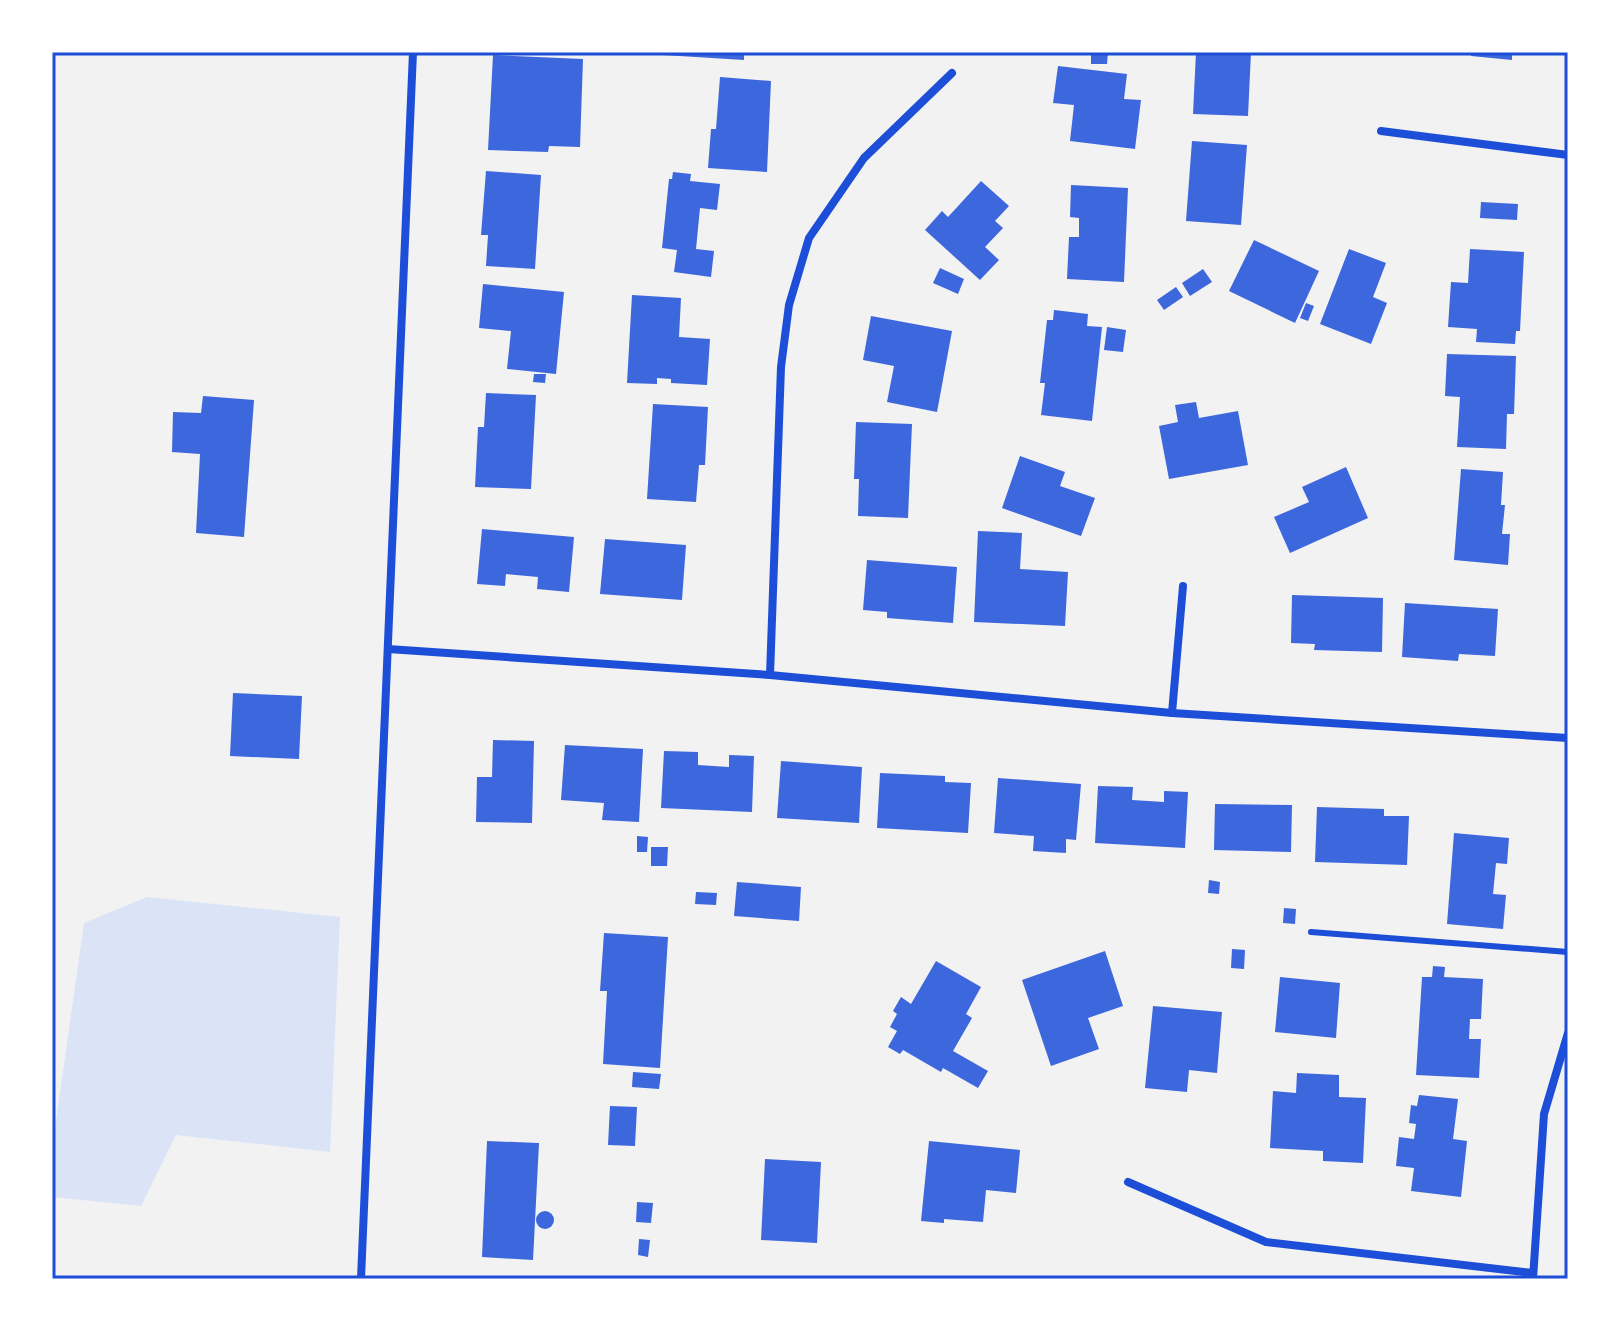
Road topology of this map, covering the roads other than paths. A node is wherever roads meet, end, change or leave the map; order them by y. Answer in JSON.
{"nodes":[{"id":1,"x":413,"y":52,"type":"edge"},
{"id":2,"x":952,"y":73,"type":"dead end"},
{"id":3,"x":1381,"y":131,"type":"dead end"},
{"id":4,"x":1568,"y":155,"type":"edge"},
{"id":5,"x":1183,"y":586,"type":"dead end"},
{"id":6,"x":388,"y":649,"type":"junction"},
{"id":7,"x":770,"y":675,"type":"junction"},
{"id":8,"x":1172,"y":713,"type":"junction"},
{"id":9,"x":1568,"y":738,"type":"edge"},
{"id":10,"x":1311,"y":932,"type":"dead end"},
{"id":11,"x":1568,"y":952,"type":"edge"},
{"id":12,"x":1568,"y":1033,"type":"edge"},
{"id":13,"x":1128,"y":1182,"type":"dead end"},
{"id":14,"x":1533,"y":1276,"type":"edge"},
{"id":15,"x":361,"y":1279,"type":"edge"}],
"edges":[{"from":1,"to":6,"type":"street"},
{"from":2,"to":7,"type":"street"},
{"from":3,"to":4,"type":"street"},
{"from":5,"to":8,"type":"street"},
{"from":6,"to":7,"type":"street"},
{"from":6,"to":15,"type":"street"},
{"from":7,"to":8,"type":"street"},
{"from":8,"to":9,"type":"street"},
{"from":10,"to":11,"type":"lane"},
{"from":12,"to":14,"type":"street"},
{"from":13,"to":14,"type":"street"}]}
